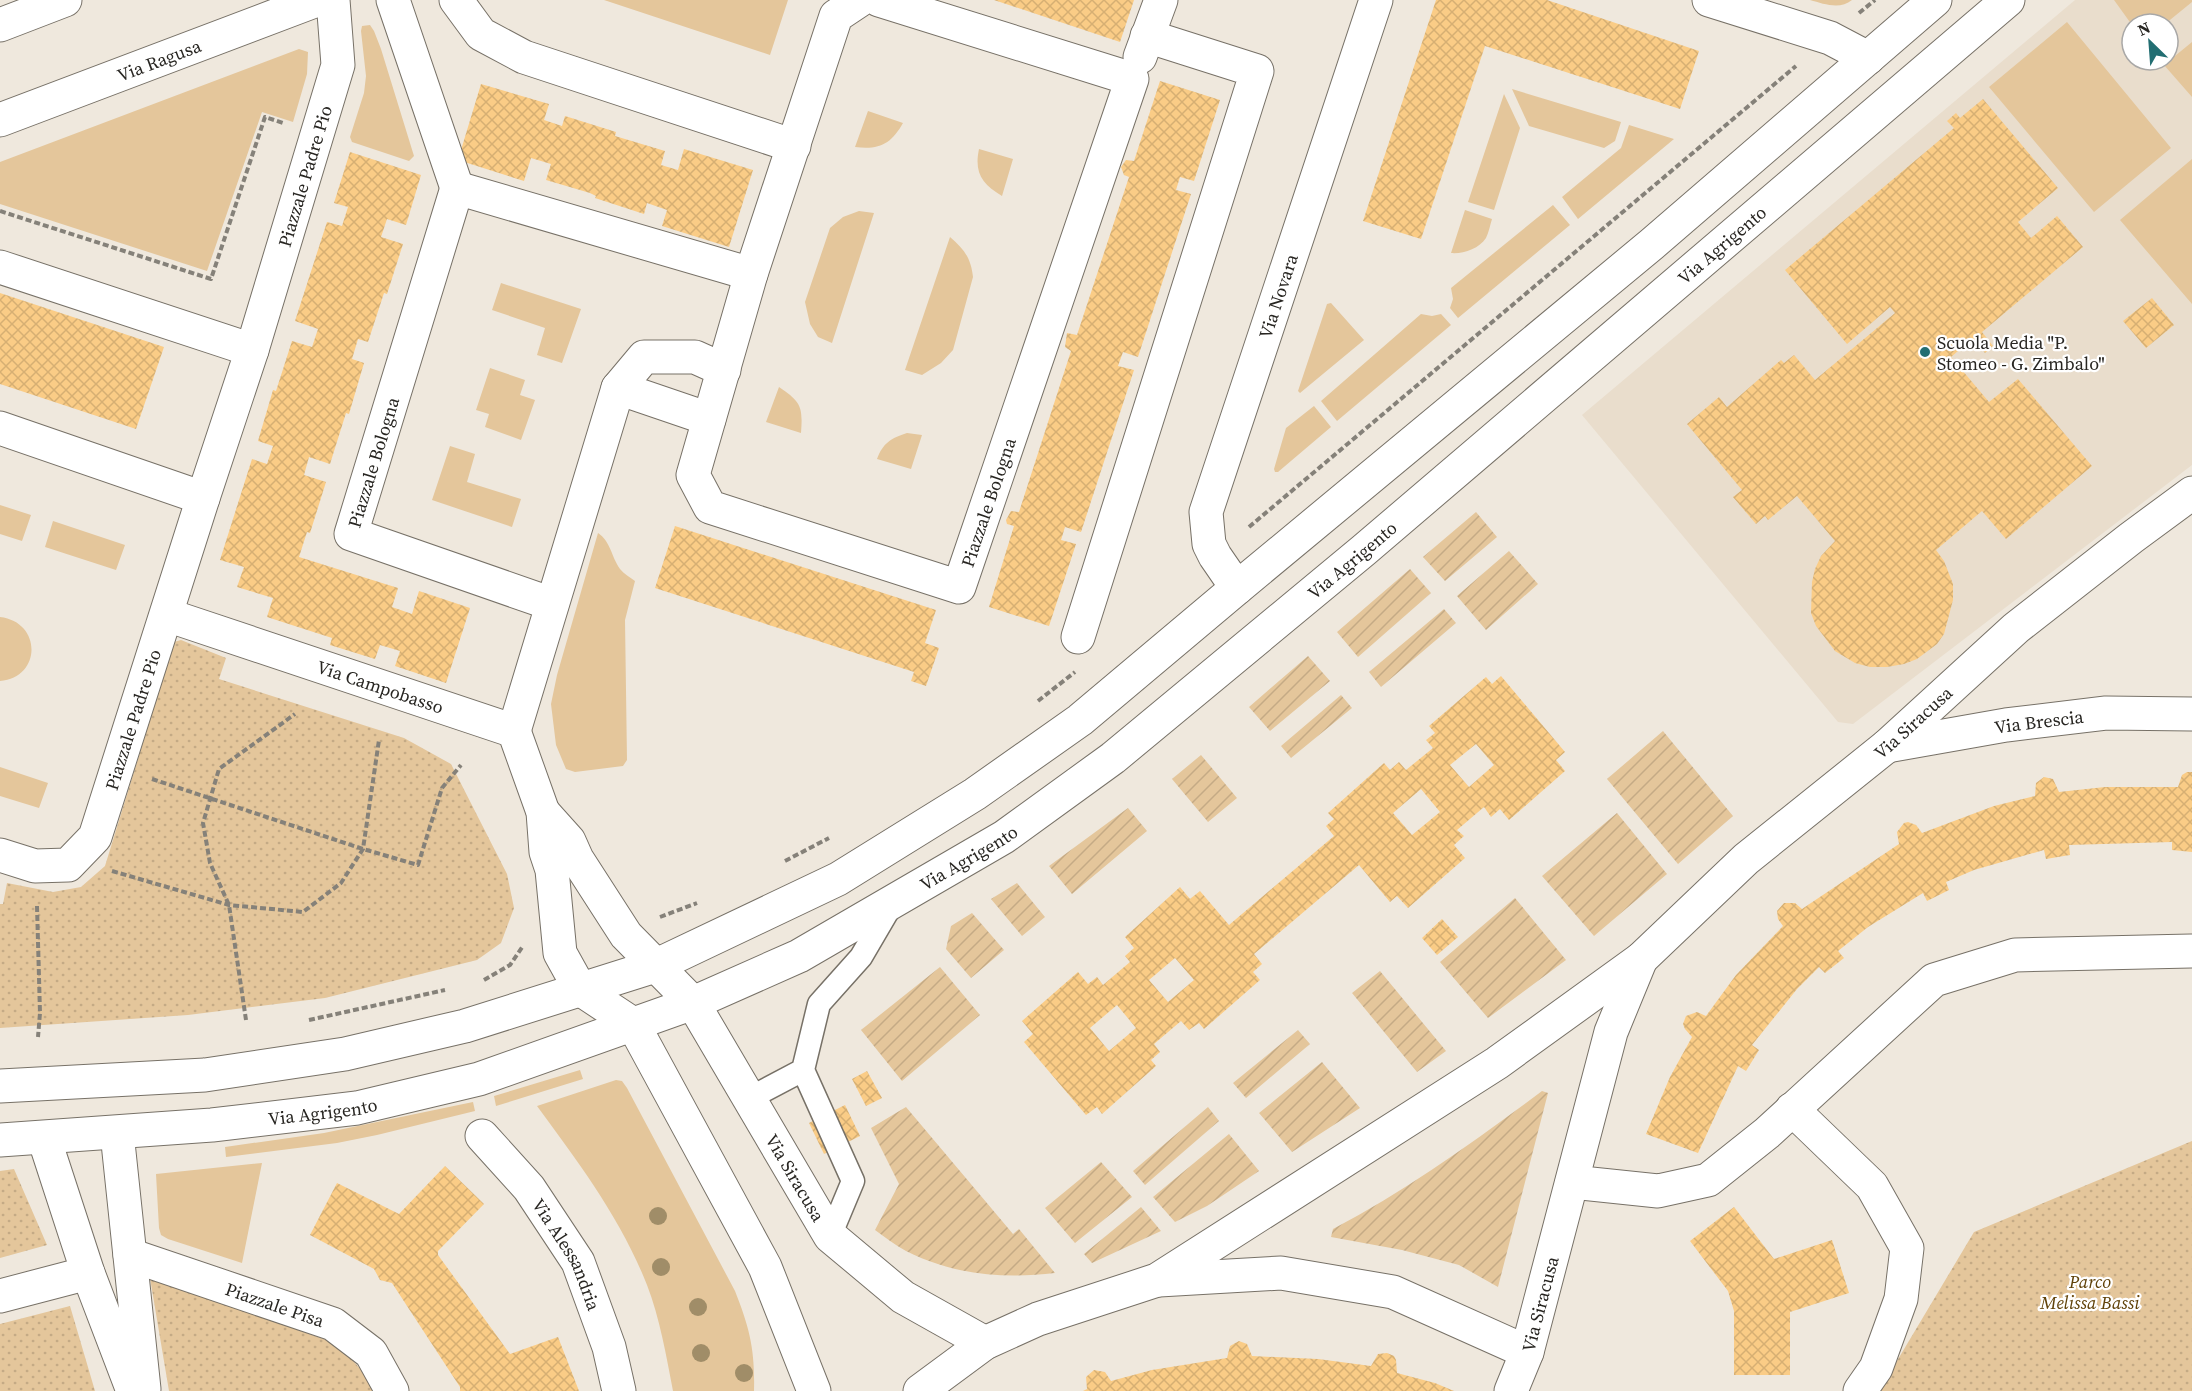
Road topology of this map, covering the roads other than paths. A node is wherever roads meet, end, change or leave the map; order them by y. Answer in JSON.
{"nodes":[{"id":1,"x":65,"y":0,"type":"edge"},
{"id":2,"x":317,"y":0,"type":"edge"},
{"id":3,"x":333,"y":0,"type":"edge"},
{"id":4,"x":393,"y":0,"type":"edge"},
{"id":5,"x":456,"y":0,"type":"edge"},
{"id":6,"x":860,"y":0,"type":"edge"},
{"id":7,"x":879,"y":0,"type":"edge"},
{"id":8,"x":1161,"y":0,"type":"edge"},
{"id":9,"x":1376,"y":0,"type":"edge"},
{"id":10,"x":1709,"y":0,"type":"edge"},
{"id":11,"x":1935,"y":0,"type":"edge"},
{"id":12,"x":2008,"y":0,"type":"edge"},
{"id":13,"x":0,"y":25,"type":"edge"},
{"id":14,"x":1147,"y":36,"type":"junction"},
{"id":15,"x":1868,"y":58,"type":"junction"},
{"id":16,"x":1132,"y":79,"type":"junction"},
{"id":17,"x":0,"y":120,"type":"edge"},
{"id":18,"x":794,"y":146,"type":"junction"},
{"id":19,"x":457,"y":188,"type":"junction"},
{"id":20,"x":0,"y":267,"type":"edge"},
{"id":21,"x":751,"y":274,"type":"junction"},
{"id":22,"x":252,"y":350,"type":"junction"},
{"id":23,"x":724,"y":370,"type":"junction"},
{"id":24,"x":618,"y":388,"type":"junction"},
{"id":25,"x":709,"y":419,"type":"junction"},
{"id":26,"x":0,"y":428,"type":"edge"},
{"id":27,"x":2192,"y":493,"type":"edge"},
{"id":28,"x":203,"y":498,"type":"junction"},
{"id":29,"x":1237,"y":588,"type":"junction"},
{"id":30,"x":552,"y":604,"type":"junction"},
{"id":31,"x":167,"y":615,"type":"junction"},
{"id":32,"x":1079,"y":652,"type":"road end"},
{"id":33,"x":2192,"y":714,"type":"edge"},
{"id":34,"x":514,"y":731,"type":"junction"},
{"id":35,"x":1887,"y":746,"type":"junction"},
{"id":36,"x":543,"y":812,"type":"junction"},
{"id":37,"x":0,"y":855,"type":"edge"},
{"id":38,"x":894,"y":902,"type":"junction"},
{"id":39,"x":2191,"y":951,"type":"edge"},
{"id":40,"x":1641,"y":958,"type":"junction"},
{"id":41,"x":656,"y":966,"type":"junction"},
{"id":42,"x":580,"y":989,"type":"junction"},
{"id":43,"x":693,"y":1003,"type":"junction"},
{"id":44,"x":633,"y":1024,"type":"junction"},
{"id":45,"x":803,"y":1070,"type":"junction"},
{"id":46,"x":0,"y":1086,"type":"edge"},
{"id":47,"x":750,"y":1098,"type":"junction"},
{"id":48,"x":1792,"y":1109,"type":"junction"},
{"id":49,"x":117,"y":1133,"type":"junction"},
{"id":50,"x":482,"y":1136,"type":"dead end"},
{"id":51,"x":44,"y":1138,"type":"junction"},
{"id":52,"x":0,"y":1140,"type":"edge"},
{"id":53,"x":1572,"y":1182,"type":"junction"},
{"id":54,"x":830,"y":1236,"type":"junction"},
{"id":55,"x":130,"y":1256,"type":"junction"},
{"id":56,"x":88,"y":1273,"type":"junction"},
{"id":57,"x":1157,"y":1280,"type":"junction"},
{"id":58,"x":0,"y":1296,"type":"edge"},
{"id":59,"x":985,"y":1343,"type":"junction"},
{"id":60,"x":1527,"y":1352,"type":"junction"},
{"id":61,"x":133,"y":1391,"type":"edge"},
{"id":62,"x":145,"y":1391,"type":"edge"},
{"id":63,"x":392,"y":1391,"type":"edge"},
{"id":64,"x":619,"y":1391,"type":"edge"},
{"id":65,"x":814,"y":1391,"type":"edge"},
{"id":66,"x":920,"y":1391,"type":"edge"},
{"id":67,"x":1511,"y":1391,"type":"edge"},
{"id":68,"x":1860,"y":1391,"type":"edge"}],
"edges":[{"from":1,"to":13,"type":"street"},
{"from":2,"to":17,"type":"street","name":"Via Ragusa"},
{"from":3,"to":22,"type":"street","name":"Piazzale Padre Pio"},
{"from":4,"to":19,"type":"street"},
{"from":5,"to":18,"type":"street"},
{"from":6,"to":18,"type":"street","name":"Piazzale Bologna"},
{"from":7,"to":16,"type":"street"},
{"from":8,"to":14,"type":"street","name":"Piazzale Bologna"},
{"from":9,"to":29,"type":"street","name":"Via Novara"},
{"from":10,"to":15,"type":"street"},
{"from":11,"to":15,"type":"street"},
{"from":12,"to":38,"type":"street","name":"Via Agrigento"},
{"from":14,"to":16,"type":"street","name":"Piazzale Bologna"},
{"from":14,"to":32,"type":"street"},
{"from":15,"to":29,"type":"street"},
{"from":16,"to":25,"type":"street","name":"Piazzale Bologna"},
{"from":18,"to":21,"type":"street","name":"Piazzale Bologna"},
{"from":19,"to":21,"type":"street"},
{"from":19,"to":30,"type":"street","name":"Piazzale Bologna"},
{"from":20,"to":22,"type":"street"},
{"from":21,"to":23,"type":"street","name":"Piazzale Bologna"},
{"from":22,"to":28,"type":"street","name":"Piazzale Padre Pio"},
{"from":23,"to":24,"type":"street"},
{"from":23,"to":25,"type":"street","name":"Piazzale Bologna"},
{"from":24,"to":25,"type":"street"},
{"from":24,"to":30,"type":"street"},
{"from":26,"to":28,"type":"street"},
{"from":27,"to":35,"type":"street","name":"Via Siracusa"},
{"from":28,"to":31,"type":"street","name":"Piazzale Padre Pio"},
{"from":29,"to":41,"type":"street"},
{"from":30,"to":34,"type":"street"},
{"from":31,"to":34,"type":"street","name":"Via Campobasso"},
{"from":31,"to":37,"type":"street","name":"Piazzale Padre Pio"},
{"from":33,"to":35,"type":"street","name":"Via Brescia"},
{"from":34,"to":36,"type":"street"},
{"from":35,"to":40,"type":"street","name":"Via Siracusa"},
{"from":36,"to":41,"type":"street"},
{"from":36,"to":42,"type":"street"},
{"from":38,"to":43,"type":"street","name":"Via Agrigento"},
{"from":38,"to":45,"type":"lane"},
{"from":39,"to":48,"type":"street"},
{"from":40,"to":53,"type":"street","name":"Via Siracusa"},
{"from":40,"to":57,"type":"street","name":"Via Siracusa"},
{"from":41,"to":42,"type":"street"},
{"from":41,"to":43,"type":"street","name":"Via Siracusa"},
{"from":42,"to":44,"type":"street"},
{"from":42,"to":46,"type":"street"},
{"from":43,"to":44,"type":"street","name":"Via Agrigento"},
{"from":43,"to":47,"type":"street","name":"Via Siracusa"},
{"from":44,"to":49,"type":"street","name":"Via Agrigento"},
{"from":44,"to":65,"type":"street"},
{"from":45,"to":47,"type":"lane"},
{"from":45,"to":54,"type":"lane"},
{"from":47,"to":54,"type":"street","name":"Via Siracusa"},
{"from":48,"to":53,"type":"street"},
{"from":48,"to":68,"type":"street"},
{"from":49,"to":51,"type":"street","name":"Via Agrigento"},
{"from":49,"to":55,"type":"street"},
{"from":50,"to":64,"type":"street","name":"Via Alessandria"},
{"from":51,"to":52,"type":"street","name":"Via Agrigento"},
{"from":51,"to":56,"type":"street"},
{"from":53,"to":60,"type":"street","name":"Via Siracusa"},
{"from":54,"to":59,"type":"street","name":"Via Siracusa"},
{"from":55,"to":62,"type":"street"},
{"from":55,"to":63,"type":"street","name":"Piazzale Pisa"},
{"from":56,"to":58,"type":"street"},
{"from":56,"to":61,"type":"street"},
{"from":57,"to":59,"type":"street","name":"Via Siracusa"},
{"from":57,"to":60,"type":"street","name":"Via Siracusa"},
{"from":59,"to":66,"type":"street","name":"Via Siracusa"},
{"from":60,"to":67,"type":"street"}]}
